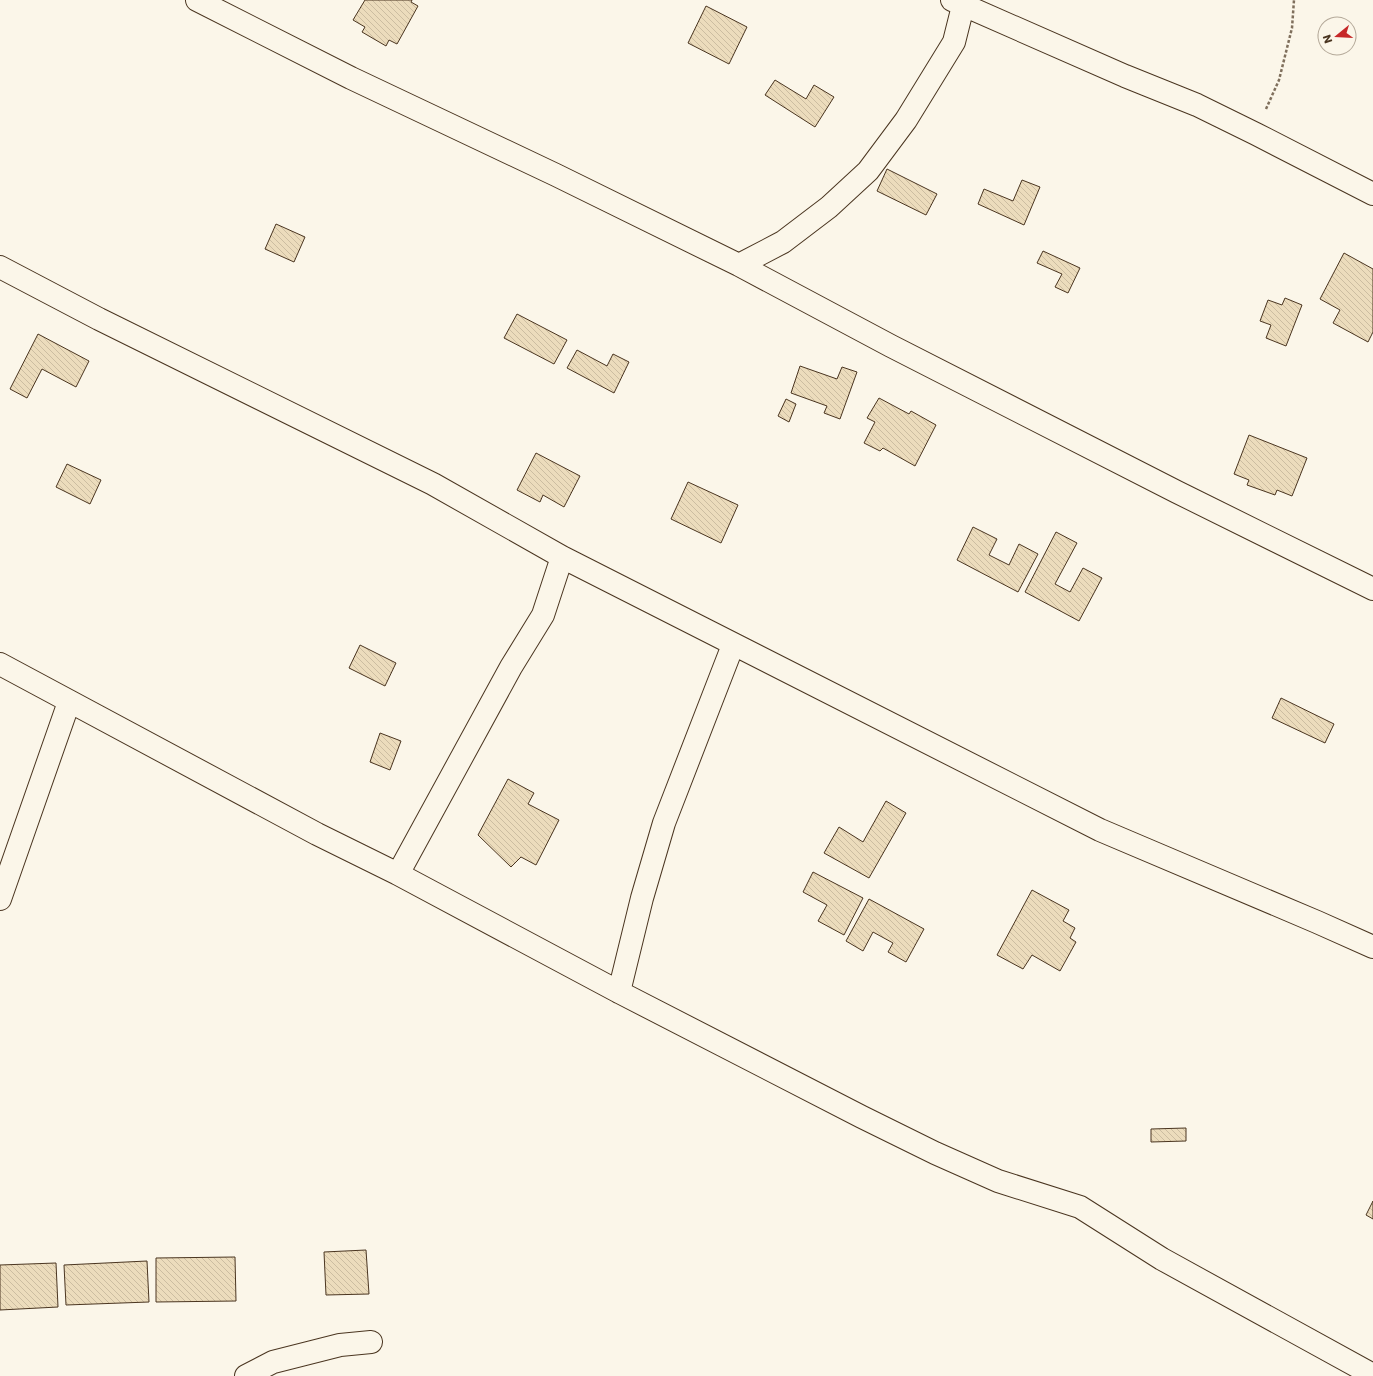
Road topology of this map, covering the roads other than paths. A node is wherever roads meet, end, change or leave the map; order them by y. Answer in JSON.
{"nodes":[{"id":1,"x":197,"y":0,"type":"edge"},
{"id":2,"x":958,"y":3,"type":"edge"},
{"id":3,"x":1373,"y":194,"type":"edge"},
{"id":4,"x":739,"y":265,"type":"junction"},
{"id":5,"x":0,"y":267,"type":"edge"},
{"id":6,"x":562,"y":557,"type":"junction"},
{"id":7,"x":1373,"y":589,"type":"edge"},
{"id":8,"x":733,"y":644,"type":"junction"},
{"id":9,"x":0,"y":664,"type":"edge"},
{"id":10,"x":69,"y":702,"type":"junction"},
{"id":11,"x":398,"y":874,"type":"junction"},
{"id":12,"x":0,"y":899,"type":"edge"},
{"id":13,"x":1373,"y":947,"type":"edge"},
{"id":14,"x":619,"y":992,"type":"junction"},
{"id":15,"x":371,"y":1342,"type":"dead end"},
{"id":16,"x":1373,"y":1375,"type":"edge"},
{"id":17,"x":246,"y":1376,"type":"edge"}],
"edges":[{"from":1,"to":4,"type":"street"},
{"from":2,"to":3,"type":"street"},
{"from":2,"to":4,"type":"street"},
{"from":4,"to":7,"type":"street"},
{"from":5,"to":6,"type":"street"},
{"from":6,"to":8,"type":"street"},
{"from":6,"to":11,"type":"street"},
{"from":8,"to":13,"type":"street"},
{"from":8,"to":14,"type":"street"},
{"from":9,"to":10,"type":"street"},
{"from":10,"to":11,"type":"street"},
{"from":10,"to":12,"type":"street"},
{"from":11,"to":14,"type":"street"},
{"from":14,"to":16,"type":"street"},
{"from":15,"to":17,"type":"street"}]}
